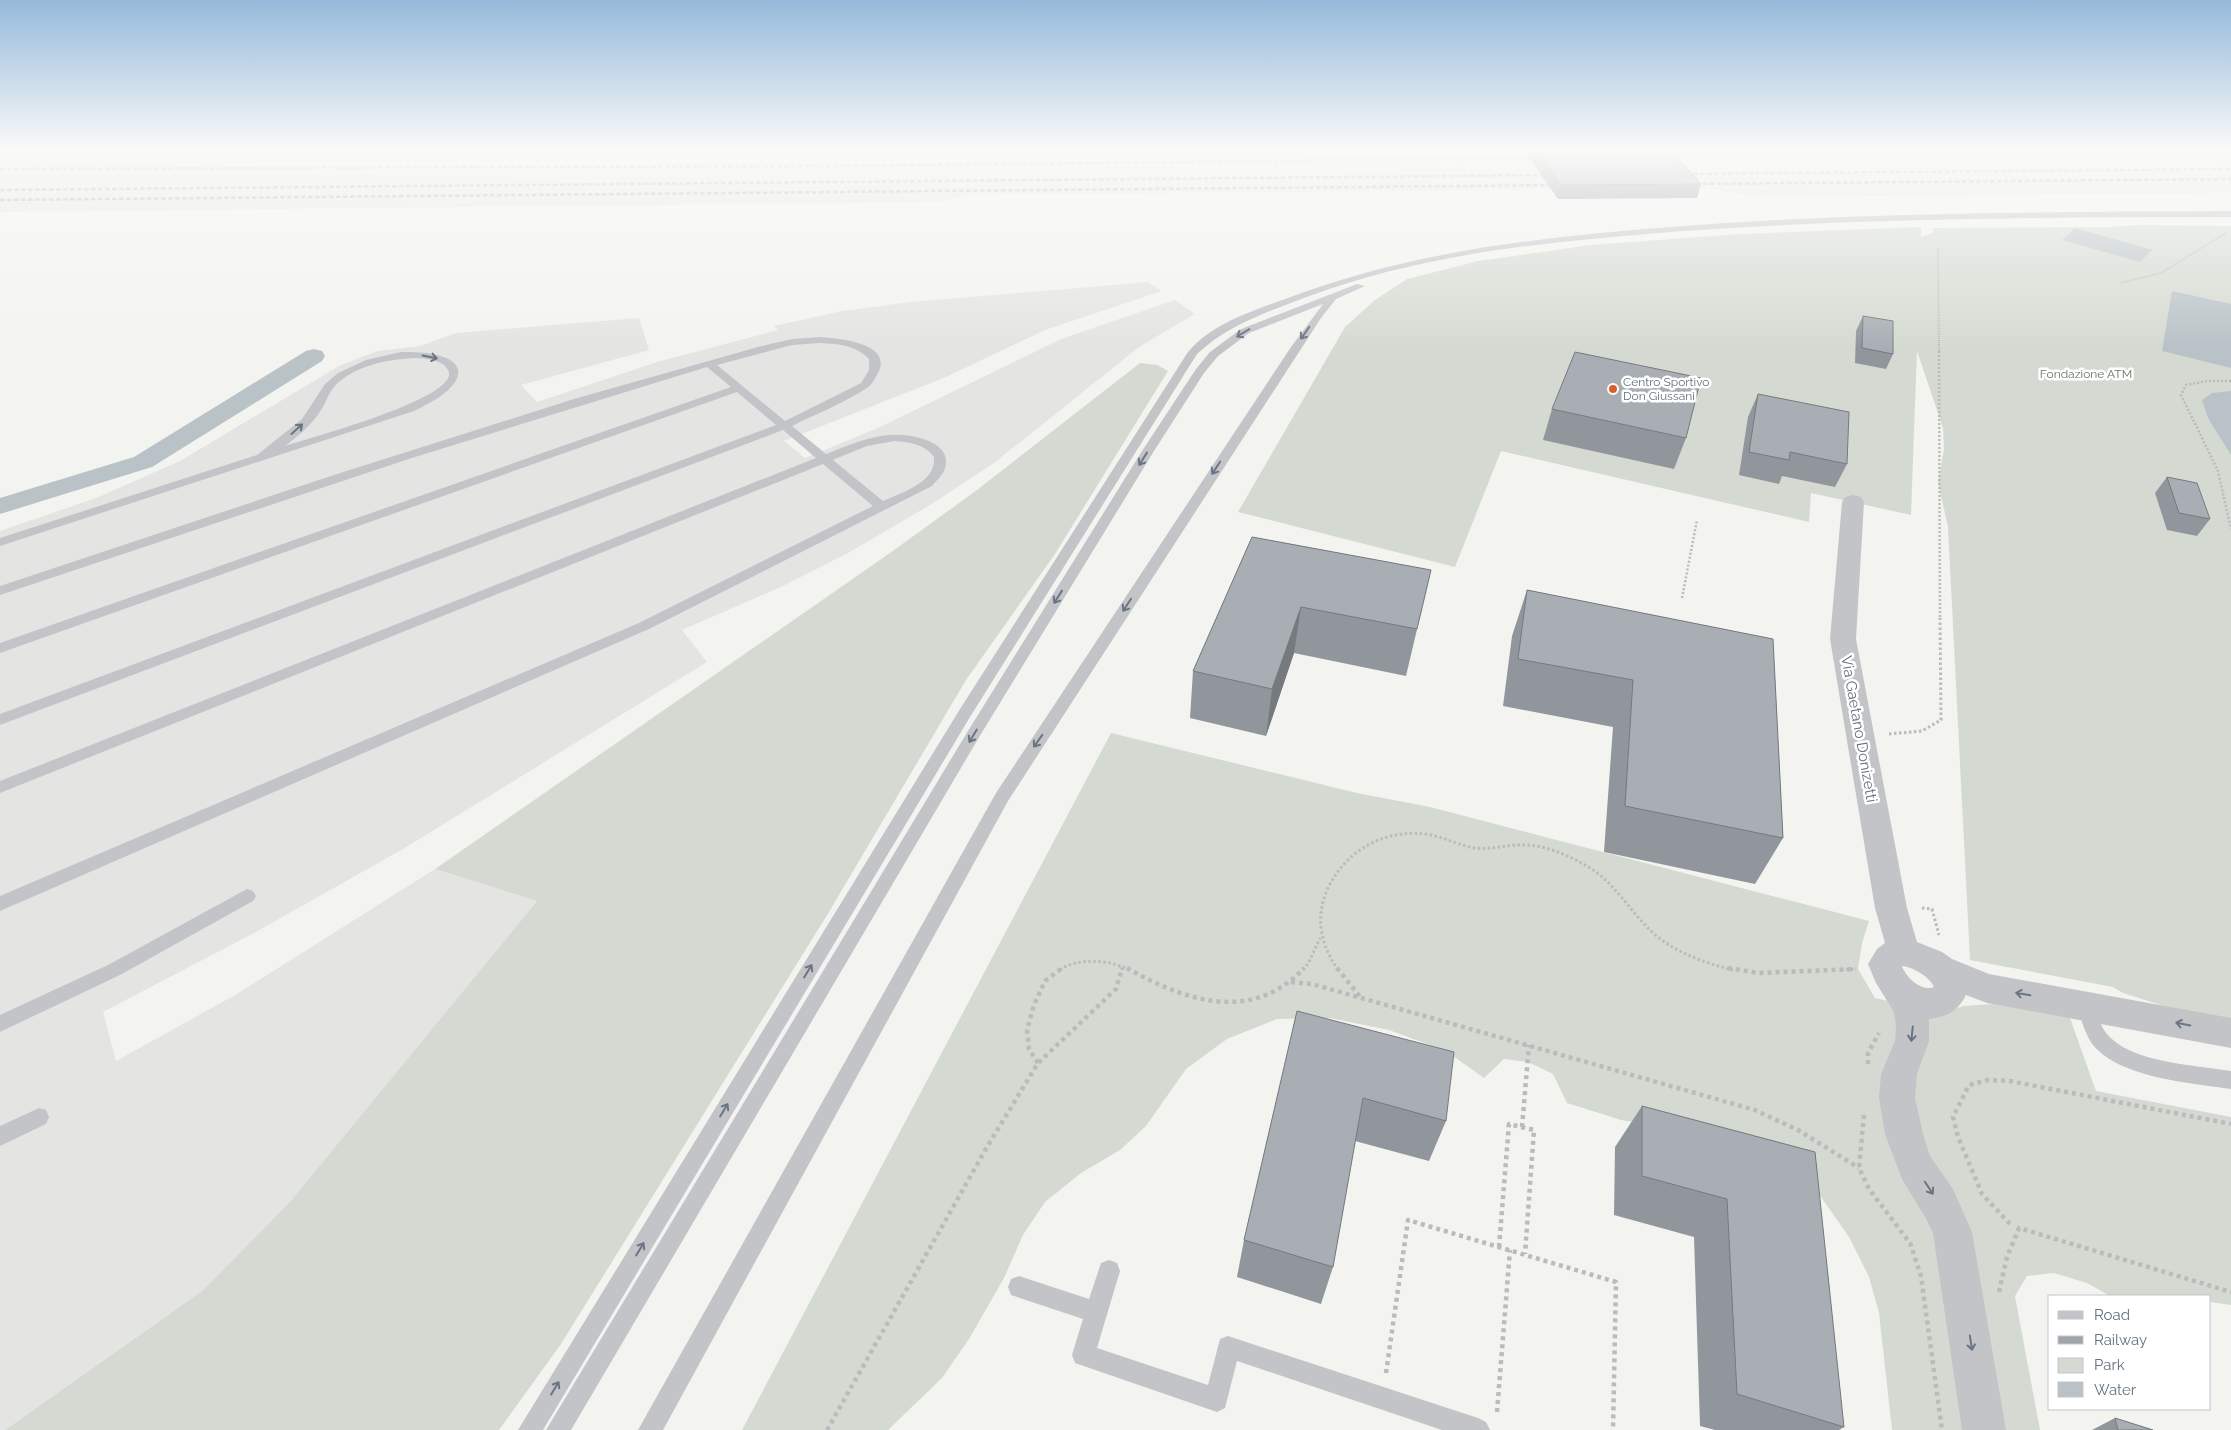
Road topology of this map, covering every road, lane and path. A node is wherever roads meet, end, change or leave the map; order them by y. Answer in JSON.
{"nodes":[{"id":1,"x":2087,"y":216,"type":"edge"},
{"id":2,"x":2231,"y":221,"type":"edge"},
{"id":3,"x":2231,"y":230,"type":"edge"},
{"id":4,"x":1938,"y":248,"type":"dead end"},
{"id":5,"x":2121,"y":283,"type":"dead end"},
{"id":6,"x":1337,"y":296,"type":"junction"},
{"id":7,"x":710,"y":364,"type":"junction"},
{"id":8,"x":2231,"y":381,"type":"edge"},
{"id":9,"x":738,"y":388,"type":"junction"},
{"id":10,"x":784,"y":426,"type":"junction"},
{"id":11,"x":259,"y":459,"type":"junction"},
{"id":12,"x":824,"y":460,"type":"junction"},
{"id":13,"x":1853,"y":502,"type":"dead end"},
{"id":14,"x":881,"y":506,"type":"junction"},
{"id":15,"x":1697,"y":520,"type":"dead end"},
{"id":16,"x":2231,"y":529,"type":"edge"},
{"id":17,"x":0,"y":542,"type":"edge"},
{"id":18,"x":0,"y":591,"type":"edge"},
{"id":19,"x":1682,"y":598,"type":"dead end"},
{"id":20,"x":0,"y":648,"type":"edge"},
{"id":21,"x":0,"y":720,"type":"edge"},
{"id":22,"x":1861,"y":737,"type":"junction"},
{"id":23,"x":0,"y":787,"type":"edge"},
{"id":24,"x":247,"y":896,"type":"dead end"},
{"id":25,"x":0,"y":904,"type":"edge"},
{"id":26,"x":1321,"y":938,"type":"junction"},
{"id":27,"x":1904,"y":952,"type":"junction"},
{"id":28,"x":1124,"y":966,"type":"junction"},
{"id":29,"x":1865,"y":969,"type":"dead end"},
{"id":30,"x":1942,"y":970,"type":"junction"},
{"id":31,"x":1291,"y":982,"type":"junction"},
{"id":32,"x":1898,"y":990,"type":"junction"},
{"id":33,"x":1360,"y":998,"type":"junction"},
{"id":34,"x":2086,"y":1006,"type":"junction"},
{"id":35,"x":0,"y":1024,"type":"edge"},
{"id":36,"x":2231,"y":1033,"type":"edge"},
{"id":37,"x":1529,"y":1045,"type":"junction"},
{"id":38,"x":1038,"y":1063,"type":"junction"},
{"id":39,"x":2231,"y":1080,"type":"edge"},
{"id":40,"x":39,"y":1117,"type":"dead end"},
{"id":41,"x":2231,"y":1124,"type":"edge"},
{"id":42,"x":1522,"y":1127,"type":"junction"},
{"id":43,"x":0,"y":1136,"type":"edge"},
{"id":44,"x":1859,"y":1168,"type":"dead end"},
{"id":45,"x":2010,"y":1224,"type":"dead end"},
{"id":46,"x":1499,"y":1247,"type":"junction"},
{"id":47,"x":1510,"y":1250,"type":"junction"},
{"id":48,"x":1525,"y":1254,"type":"junction"},
{"id":49,"x":1109,"y":1272,"type":"dead end"},
{"id":50,"x":1020,"y":1286,"type":"dead end"},
{"id":51,"x":2231,"y":1292,"type":"edge"},
{"id":52,"x":1998,"y":1294,"type":"dead end"},
{"id":53,"x":1096,"y":1312,"type":"junction"},
{"id":54,"x":1383,"y":1398,"type":"junction"},
{"id":55,"x":1487,"y":1425,"type":"edge"},
{"id":56,"x":530,"y":1430,"type":"edge"},
{"id":57,"x":558,"y":1430,"type":"edge"},
{"id":58,"x":650,"y":1430,"type":"edge"},
{"id":59,"x":827,"y":1430,"type":"edge"},
{"id":60,"x":1613,"y":1430,"type":"edge"},
{"id":61,"x":1984,"y":1430,"type":"edge"}],
"edges":[{"from":56,"to":1,"type":"lane","one_way":true},
{"from":2,"to":6,"type":"lane"},
{"from":3,"to":5,"type":"path"},
{"from":4,"to":22,"type":"path"},
{"from":6,"to":57,"type":"lane","one_way":true},
{"from":6,"to":58,"type":"lane","one_way":true},
{"from":7,"to":9,"type":"lane"},
{"from":7,"to":10,"type":"lane"},
{"from":7,"to":18,"type":"lane"},
{"from":8,"to":16,"type":"path"},
{"from":9,"to":10,"type":"lane"},
{"from":9,"to":20,"type":"lane"},
{"from":10,"to":12,"type":"lane"},
{"from":10,"to":21,"type":"lane"},
{"from":11,"to":11,"type":"lane","one_way":true},
{"from":11,"to":17,"type":"lane"},
{"from":12,"to":14,"type":"lane"},
{"from":12,"to":14,"type":"lane"},
{"from":12,"to":23,"type":"lane"},
{"from":13,"to":22,"type":"street","name":"Via Gaetano Donizetti"},
{"from":14,"to":25,"type":"lane"},
{"from":15,"to":19,"type":"path"},
{"from":22,"to":27,"type":"street","name":"Via Gaetano Donizetti"},
{"from":24,"to":35,"type":"lane"},
{"from":26,"to":29,"type":"path"},
{"from":26,"to":31,"type":"path"},
{"from":26,"to":33,"type":"path"},
{"from":27,"to":30,"type":"street"},
{"from":27,"to":32,"type":"street"},
{"from":28,"to":31,"type":"path"},
{"from":28,"to":38,"type":"path"},
{"from":28,"to":38,"type":"path"},
{"from":30,"to":32,"type":"street"},
{"from":34,"to":30,"type":"street","one_way":true},
{"from":31,"to":33,"type":"path"},
{"from":32,"to":61,"type":"street","one_way":true},
{"from":33,"to":37,"type":"path"},
{"from":36,"to":34,"type":"street","one_way":true},
{"from":34,"to":39,"type":"lane"},
{"from":37,"to":42,"type":"path"},
{"from":37,"to":44,"type":"path"},
{"from":38,"to":59,"type":"path"},
{"from":40,"to":43,"type":"lane"},
{"from":41,"to":45,"type":"path"},
{"from":42,"to":46,"type":"path"},
{"from":42,"to":48,"type":"path"},
{"from":46,"to":47,"type":"path"},
{"from":46,"to":54,"type":"path"},
{"from":47,"to":48,"type":"path"},
{"from":47,"to":55,"type":"path"},
{"from":48,"to":60,"type":"path"},
{"from":49,"to":53,"type":"lane"},
{"from":50,"to":53,"type":"lane"},
{"from":51,"to":52,"type":"path"},
{"from":53,"to":54,"type":"lane"},
{"from":54,"to":55,"type":"lane"}]}
